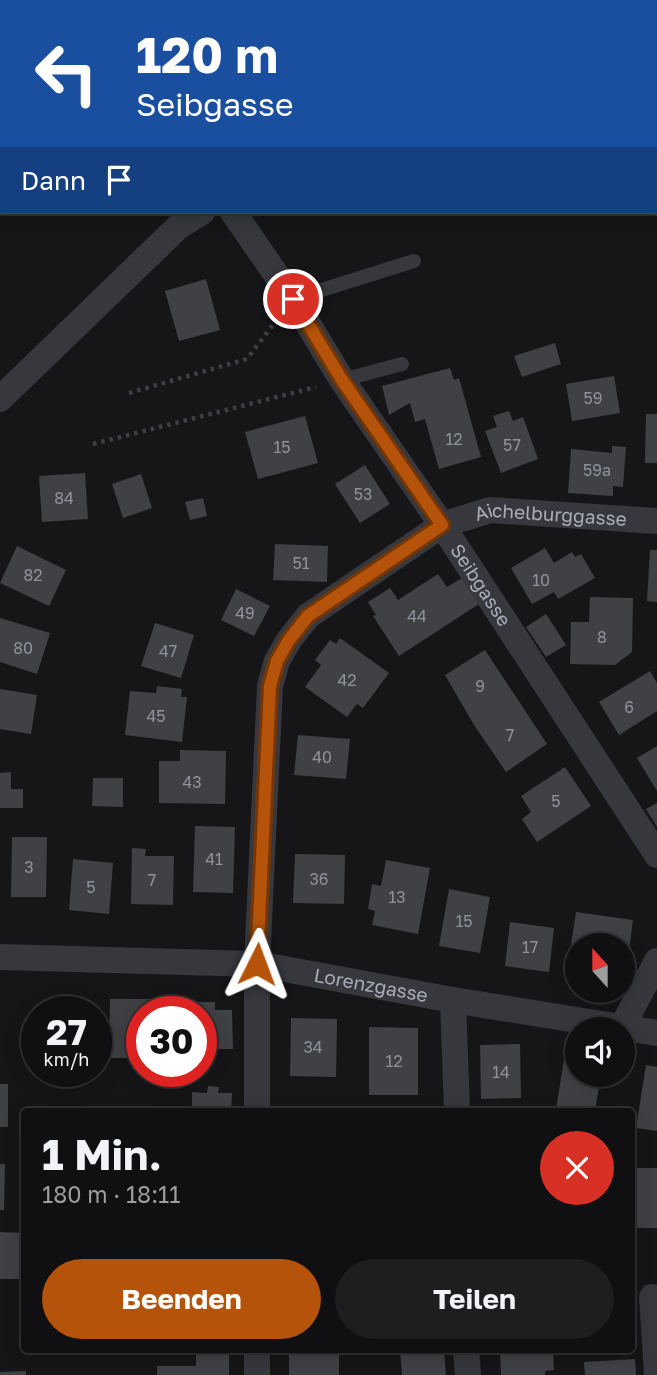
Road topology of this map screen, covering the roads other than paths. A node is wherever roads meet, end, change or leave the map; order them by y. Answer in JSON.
{"nodes":[{"id":1,"x":198,"y":214,"type":"edge"},
{"id":2,"x":234,"y":214,"type":"edge"},
{"id":3,"x":414,"y":261,"type":"dead end"},
{"id":4,"x":293,"y":299,"type":"junction"},
{"id":5,"x":402,"y":364,"type":"dead end"},
{"id":6,"x":342,"y":380,"type":"junction"},
{"id":7,"x":0,"y":399,"type":"edge"},
{"id":8,"x":657,"y":521,"type":"edge"},
{"id":9,"x":442,"y":525,"type":"junction"},
{"id":10,"x":657,"y":855,"type":"edge"},
{"id":11,"x":0,"y":957,"type":"edge"},
{"id":12,"x":657,"y":961,"type":"edge"},
{"id":13,"x":257,"y":964,"type":"junction"},
{"id":14,"x":453,"y":1000,"type":"junction"},
{"id":15,"x":627,"y":1017,"type":"edge"},
{"id":16,"x":565,"y":1018,"type":"edge"},
{"id":17,"x":635,"y":1029,"type":"edge"},
{"id":18,"x":657,"y":1033,"type":"edge"},
{"id":19,"x":257,"y":1108,"type":"edge"},
{"id":20,"x":457,"y":1108,"type":"edge"},
{"id":21,"x":647,"y":1298,"type":"edge"},
{"id":22,"x":257,"y":1353,"type":"edge"},
{"id":23,"x":466,"y":1353,"type":"edge"},
{"id":24,"x":257,"y":1375,"type":"edge"},
{"id":25,"x":468,"y":1375,"type":"edge"},
{"id":26,"x":657,"y":1375,"type":"edge"}],
"edges":[{"from":1,"to":7,"type":"street"},
{"from":2,"to":4,"type":"street","name":"Seibgasse"},
{"from":3,"to":4,"type":"lane"},
{"from":4,"to":6,"type":"street","name":"Seibgasse"},
{"from":5,"to":6,"type":"lane"},
{"from":6,"to":9,"type":"street","name":"Seibgasse"},
{"from":8,"to":9,"type":"street","name":"Aichelburggasse"},
{"from":9,"to":10,"type":"street","name":"Seibgasse"},
{"from":9,"to":13,"type":"street","name":"Aichelburggasse"},
{"from":11,"to":13,"type":"street","name":"Lorenzgasse"},
{"from":12,"to":15,"type":"street"},
{"from":13,"to":14,"type":"street","name":"Lorenzgasse"},
{"from":13,"to":19,"type":"street","name":"Aichelburggasse"},
{"from":14,"to":16,"type":"street","name":"Lorenzgasse"},
{"from":14,"to":20,"type":"street"},
{"from":17,"to":18,"type":"street","name":"Lorenzgasse"},
{"from":21,"to":26,"type":"street"},
{"from":22,"to":24,"type":"street"},
{"from":23,"to":25,"type":"street"}]}
